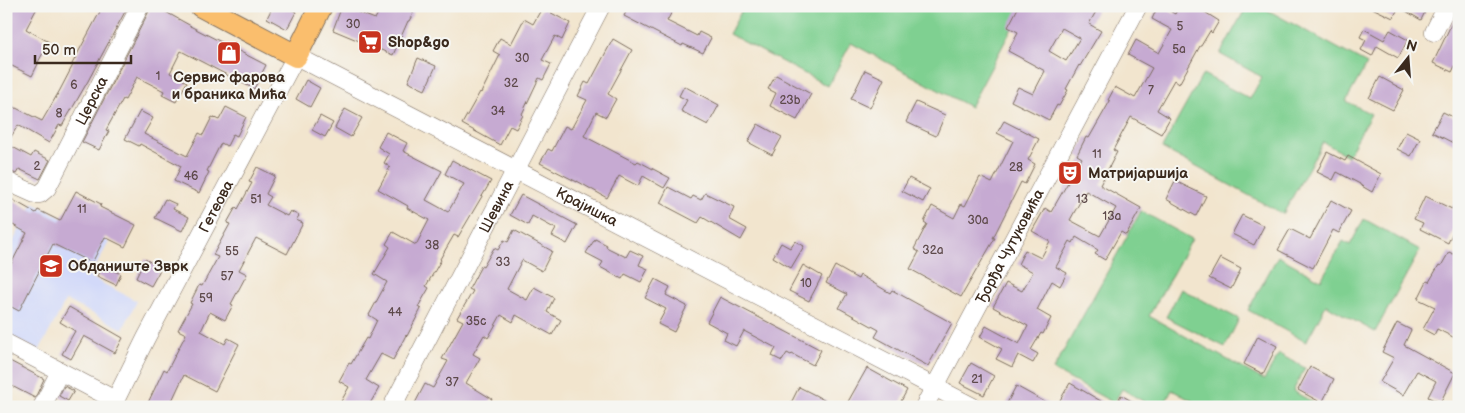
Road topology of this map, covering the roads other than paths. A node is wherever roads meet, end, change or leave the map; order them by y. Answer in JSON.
{"nodes":[{"id":1,"x":140,"y":6,"type":"edge"},
{"id":2,"x":201,"y":6,"type":"edge"},
{"id":3,"x":321,"y":6,"type":"edge"},
{"id":4,"x":601,"y":6,"type":"edge"},
{"id":5,"x":1138,"y":6,"type":"edge"},
{"id":6,"x":1447,"y":6,"type":"edge"},
{"id":7,"x":1434,"y":32,"type":"dead end"},
{"id":8,"x":296,"y":56,"type":"junction"},
{"id":9,"x":516,"y":170,"type":"junction"},
{"id":10,"x":6,"y":181,"type":"edge"},
{"id":11,"x":6,"y":343,"type":"edge"},
{"id":12,"x":60,"y":371,"type":"junction"},
{"id":13,"x":935,"y":387,"type":"junction"},
{"id":14,"x":113,"y":404,"type":"edge"},
{"id":15,"x":42,"y":407,"type":"edge"},
{"id":16,"x":392,"y":407,"type":"edge"},
{"id":17,"x":924,"y":407,"type":"edge"},
{"id":18,"x":974,"y":407,"type":"edge"}],
"edges":[{"from":1,"to":10,"type":"street","name":"Церска"},
{"from":2,"to":8,"type":"main road","name":"Крајишка"},
{"from":3,"to":8,"type":"main road","name":"Гетеова"},
{"from":4,"to":9,"type":"street","name":"Шевина"},
{"from":5,"to":13,"type":"street","name":"Ђорђа Чутуковића"},
{"from":6,"to":7,"type":"street"},
{"from":8,"to":9,"type":"street","name":"Крајишка"},
{"from":8,"to":14,"type":"street","name":"Гетеова"},
{"from":9,"to":13,"type":"street","name":"Крајишка"},
{"from":9,"to":16,"type":"street","name":"Шевина"},
{"from":11,"to":12,"type":"street"},
{"from":12,"to":14,"type":"street"},
{"from":12,"to":15,"type":"street"},
{"from":13,"to":17,"type":"street","name":"Ђорђа Чутуковића"},
{"from":13,"to":18,"type":"street","name":"Крајишка"}]}
